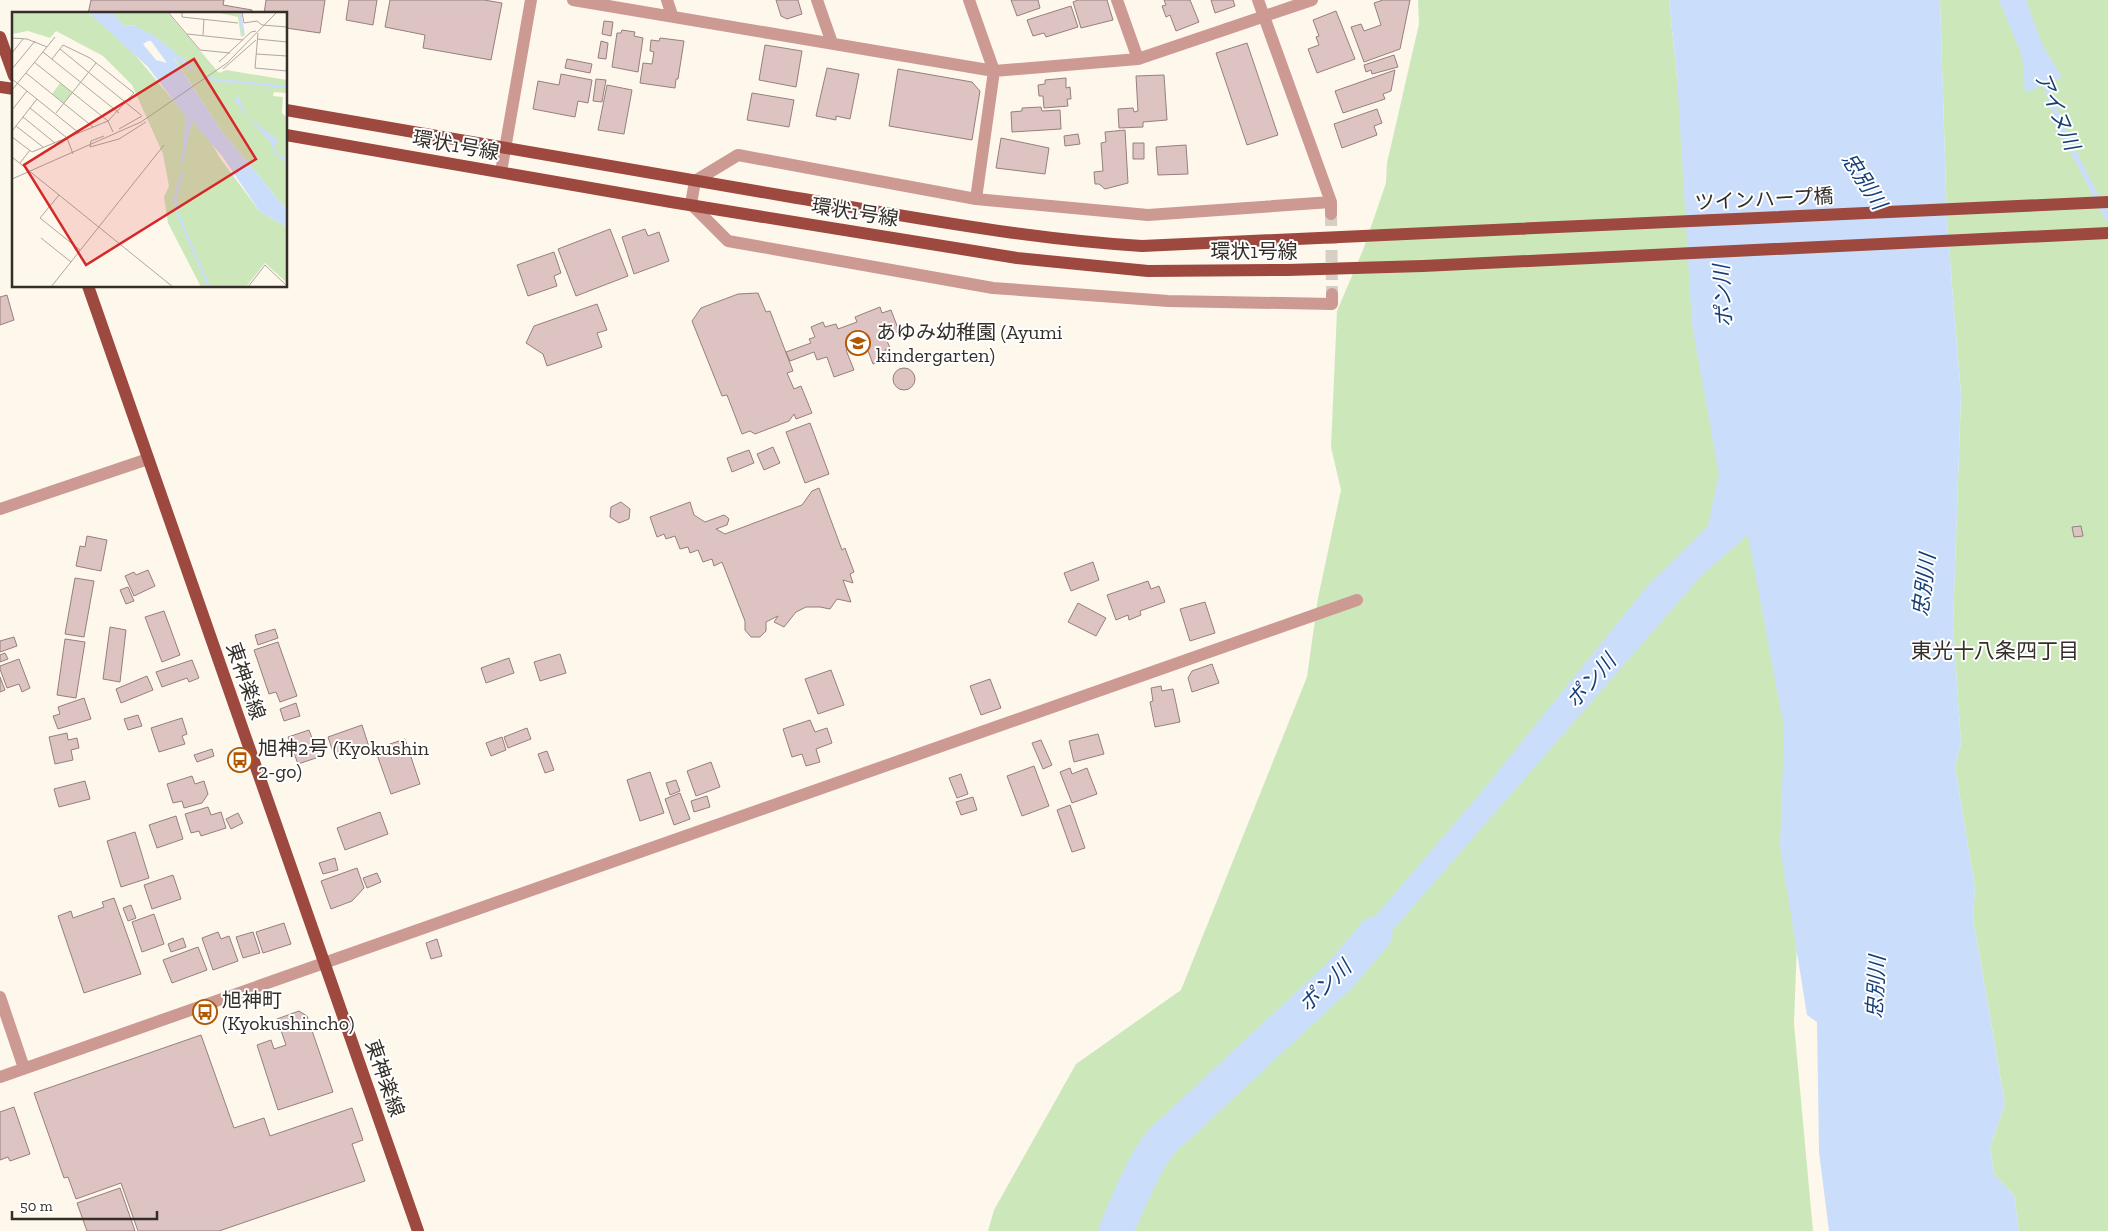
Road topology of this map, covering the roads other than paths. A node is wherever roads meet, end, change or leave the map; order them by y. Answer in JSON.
{"nodes":[{"id":1,"x":531,"y":0,"type":"edge"},
{"id":2,"x":573,"y":0,"type":"edge"},
{"id":3,"x":667,"y":0,"type":"edge"},
{"id":4,"x":818,"y":0,"type":"edge"},
{"id":5,"x":969,"y":0,"type":"edge"},
{"id":6,"x":1117,"y":0,"type":"edge"},
{"id":7,"x":1258,"y":0,"type":"edge"},
{"id":8,"x":1312,"y":0,"type":"edge"},
{"id":9,"x":672,"y":15,"type":"junction"},
{"id":10,"x":1264,"y":18,"type":"junction"},
{"id":11,"x":0,"y":37,"type":"edge"},
{"id":12,"x":832,"y":43,"type":"junction"},
{"id":13,"x":1138,"y":59,"type":"junction"},
{"id":14,"x":8,"y":62,"type":"edge"},
{"id":15,"x":994,"y":71,"type":"junction"},
{"id":16,"x":288,"y":110,"type":"edge"},
{"id":17,"x":288,"y":135,"type":"edge"},
{"id":18,"x":505,"y":148,"type":"junction"},
{"id":19,"x":501,"y":172,"type":"junction"},
{"id":20,"x":695,"y":181,"type":"junction"},
{"id":21,"x":976,"y":199,"type":"junction"},
{"id":22,"x":2108,"y":202,"type":"edge"},
{"id":23,"x":691,"y":204,"type":"junction"},
{"id":24,"x":2108,"y":233,"type":"edge"},
{"id":25,"x":1422,"y":234,"type":"joint"},
{"id":26,"x":89,"y":288,"type":"edge"},
{"id":27,"x":1332,"y":294,"type":"dead end"},
{"id":28,"x":148,"y":459,"type":"junction"},
{"id":29,"x":0,"y":510,"type":"edge"},
{"id":30,"x":1357,"y":600,"type":"dead end"},
{"id":31,"x":325,"y":962,"type":"junction"},
{"id":32,"x":0,"y":996,"type":"edge"},
{"id":33,"x":24,"y":1068,"type":"junction"},
{"id":34,"x":0,"y":1077,"type":"edge"},
{"id":35,"x":418,"y":1231,"type":"edge"}],
"edges":[{"from":1,"to":18,"type":"street"},
{"from":2,"to":9,"type":"street"},
{"from":3,"to":9,"type":"street"},
{"from":4,"to":12,"type":"street"},
{"from":5,"to":15,"type":"street"},
{"from":6,"to":13,"type":"street"},
{"from":7,"to":10,"type":"street"},
{"from":8,"to":10,"type":"street"},
{"from":9,"to":12,"type":"street"},
{"from":10,"to":13,"type":"street"},
{"from":10,"to":21,"type":"street"},
{"from":11,"to":14,"type":"main road"},
{"from":12,"to":15,"type":"street"},
{"from":13,"to":15,"type":"street"},
{"from":15,"to":21,"type":"street"},
{"from":16,"to":18,"type":"main road","name":"環状1号線"},
{"from":17,"to":19,"type":"main road","name":"環状1号線"},
{"from":18,"to":19,"type":"street"},
{"from":18,"to":20,"type":"main road","name":"環状1号線"},
{"from":19,"to":23,"type":"main road","name":"環状1号線"},
{"from":20,"to":21,"type":"street"},
{"from":20,"to":23,"type":"street"},
{"from":20,"to":25,"type":"main road","name":"環状1号線"},
{"from":22,"to":25,"type":"main road","name":"ツインハープ橋"},
{"from":23,"to":24,"type":"main road","name":"環状1号線"},
{"from":23,"to":27,"type":"street"},
{"from":26,"to":28,"type":"main road","name":"東神楽線"},
{"from":28,"to":29,"type":"street"},
{"from":28,"to":31,"type":"main road","name":"東神楽線"},
{"from":30,"to":31,"type":"street"},
{"from":31,"to":33,"type":"street"},
{"from":31,"to":35,"type":"main road","name":"東神楽線"},
{"from":32,"to":33,"type":"street"},
{"from":33,"to":34,"type":"street"}]}
